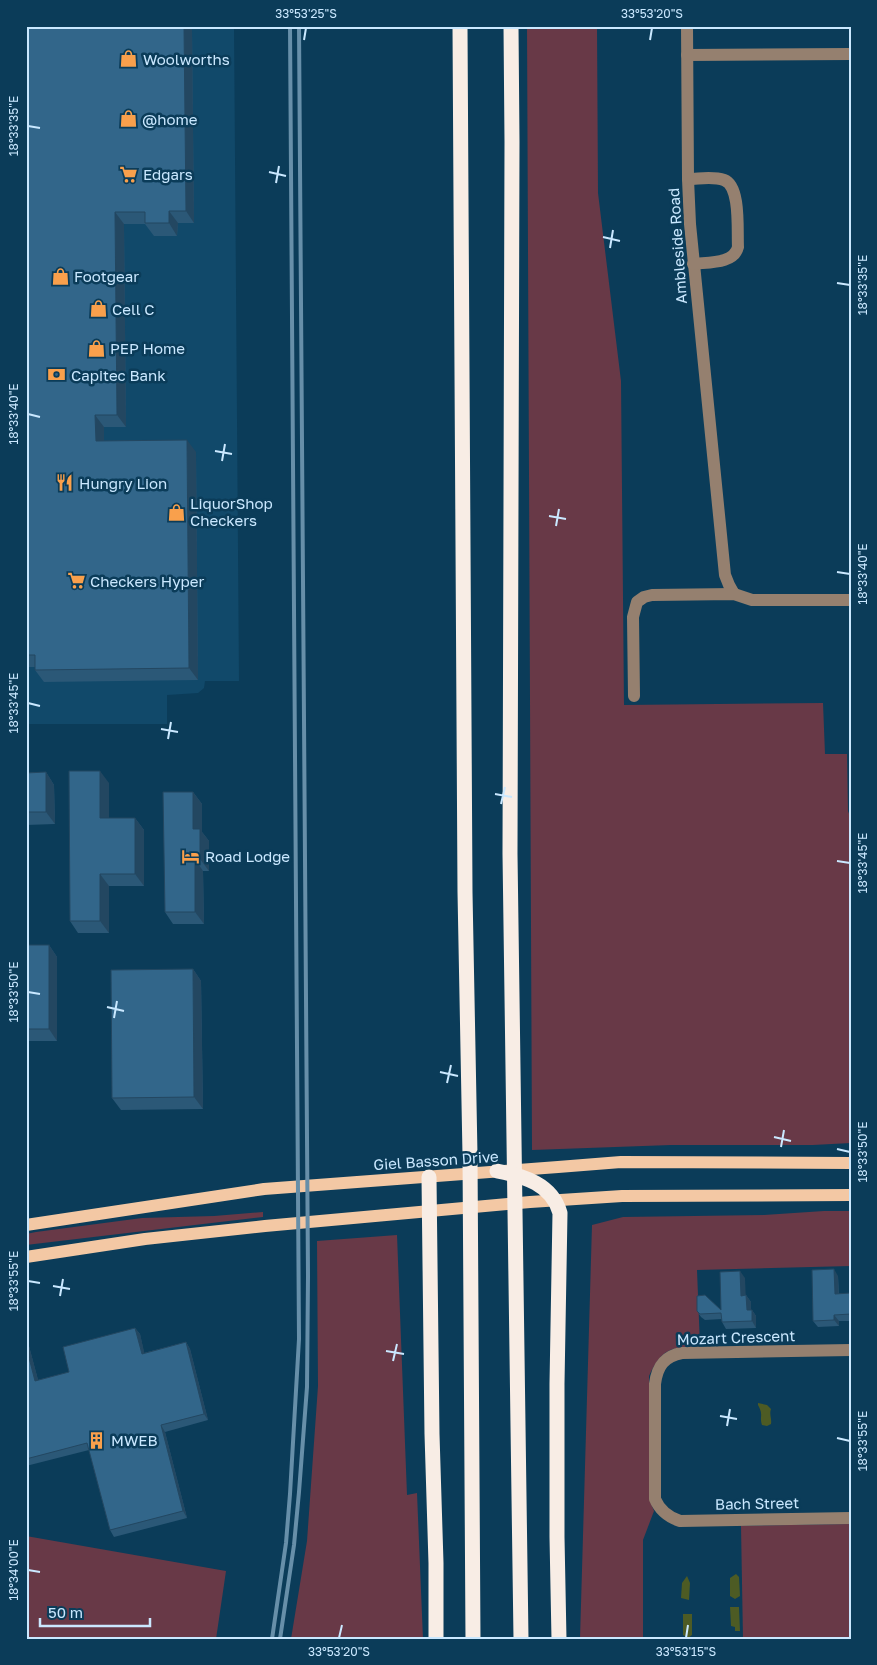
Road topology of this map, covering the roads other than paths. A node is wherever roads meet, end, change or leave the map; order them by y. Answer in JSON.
{"nodes":[{"id":1,"x":460,"y":26,"type":"edge"},
{"id":2,"x":512,"y":26,"type":"edge"},
{"id":3,"x":515,"y":26,"type":"edge"},
{"id":4,"x":687,"y":26,"type":"edge"},
{"id":5,"x":851,"y":54,"type":"edge"},
{"id":6,"x":687,"y":55,"type":"junction"},
{"id":7,"x":512,"y":142,"type":"junction"},
{"id":8,"x":688,"y":179,"type":"junction"},
{"id":9,"x":693,"y":264,"type":"junction"},
{"id":10,"x":734,"y":594,"type":"junction"},
{"id":11,"x":851,"y":600,"type":"edge"},
{"id":12,"x":634,"y":696,"type":"dead end"},
{"id":13,"x":851,"y":1163,"type":"edge"},
{"id":14,"x":497,"y":1171,"type":"joint"},
{"id":15,"x":527,"y":1174,"type":"junction"},
{"id":16,"x":429,"y":1177,"type":"junction"},
{"id":17,"x":851,"y":1195,"type":"edge"},
{"id":18,"x":555,"y":1200,"type":"junction"},
{"id":19,"x":429,"y":1210,"type":"junction"},
{"id":20,"x":26,"y":1225,"type":"edge"},
{"id":21,"x":26,"y":1258,"type":"edge"},
{"id":22,"x":851,"y":1350,"type":"edge"},
{"id":23,"x":665,"y":1514,"type":"joint"},
{"id":24,"x":851,"y":1518,"type":"edge"},
{"id":25,"x":436,"y":1639,"type":"edge"},
{"id":26,"x":473,"y":1639,"type":"edge"},
{"id":27,"x":521,"y":1639,"type":"edge"},
{"id":28,"x":559,"y":1639,"type":"edge"}],
"edges":[{"from":1,"to":26,"type":"highway"},
{"from":2,"to":7,"type":"highway"},
{"from":3,"to":7,"type":"highway"},
{"from":4,"to":6,"type":"street","name":"Ambleside Road"},
{"from":5,"to":6,"type":"street"},
{"from":6,"to":8,"type":"street","name":"Ambleside Road"},
{"from":7,"to":27,"type":"highway"},
{"from":8,"to":9,"type":"street","name":"Ambleside Road"},
{"from":8,"to":9,"type":"street"},
{"from":9,"to":10,"type":"street","name":"Ambleside Road"},
{"from":10,"to":11,"type":"street"},
{"from":10,"to":12,"type":"street"},
{"from":13,"to":15,"type":"main road"},
{"from":14,"to":15,"type":"highway"},
{"from":14,"to":16,"type":"main road","name":"Giel Basson Drive"},
{"from":15,"to":18,"type":"highway"},
{"from":16,"to":19,"type":"highway"},
{"from":16,"to":20,"type":"main road","name":"Giel Basson Drive"},
{"from":17,"to":18,"type":"main road"},
{"from":18,"to":19,"type":"main road"},
{"from":18,"to":28,"type":"highway"},
{"from":19,"to":21,"type":"main road"},
{"from":19,"to":25,"type":"highway"},
{"from":22,"to":23,"type":"street","name":"Mozart Crescent"},
{"from":23,"to":24,"type":"street","name":"Bach Street"}]}
